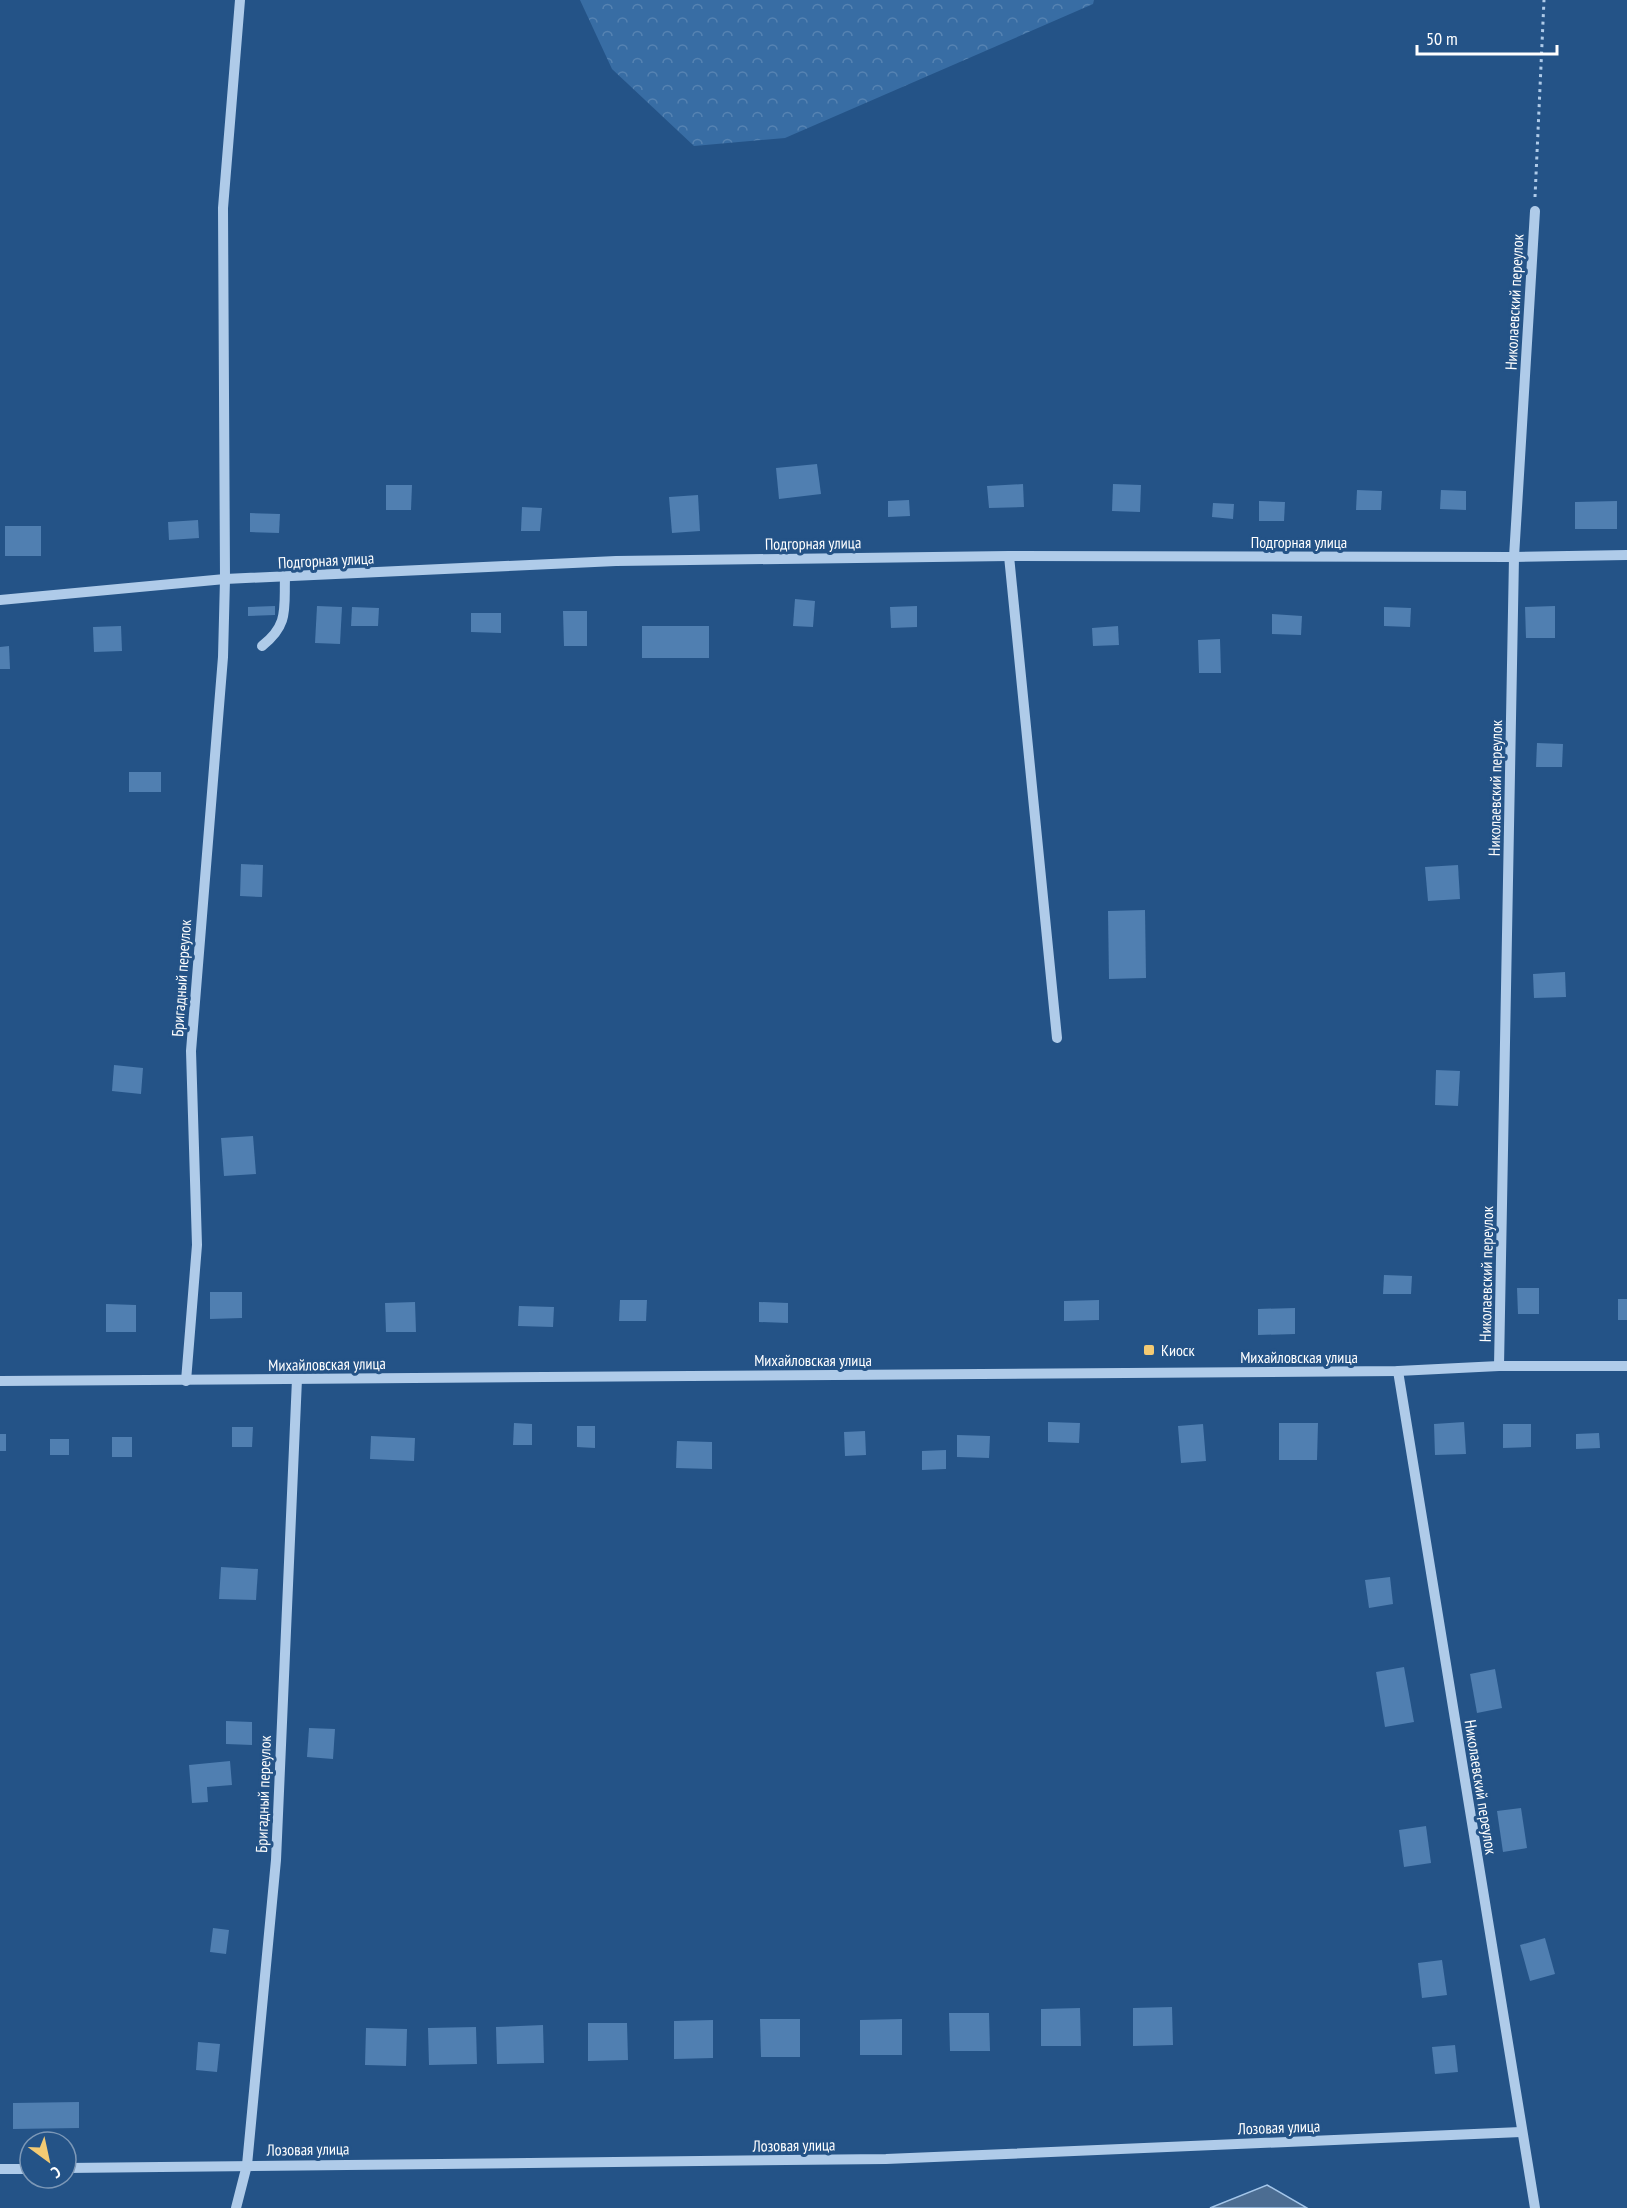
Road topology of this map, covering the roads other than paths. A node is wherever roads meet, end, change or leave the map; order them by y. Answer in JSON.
{"nodes":[{"id":1,"x":240,"y":0,"type":"edge"},
{"id":2,"x":1534,"y":211,"type":"road end"},
{"id":3,"x":1627,"y":555,"type":"edge"},
{"id":4,"x":1009,"y":556,"type":"junction"},
{"id":5,"x":1514,"y":557,"type":"junction"},
{"id":6,"x":285,"y":577,"type":"junction"},
{"id":7,"x":225,"y":579,"type":"junction"},
{"id":8,"x":0,"y":600,"type":"edge"},
{"id":9,"x":262,"y":646,"type":"dead end"},
{"id":10,"x":1057,"y":1038,"type":"dead end"},
{"id":11,"x":1499,"y":1366,"type":"junction"},
{"id":12,"x":1627,"y":1366,"type":"edge"},
{"id":13,"x":1398,"y":1371,"type":"junction"},
{"id":14,"x":297,"y":1379,"type":"junction"},
{"id":15,"x":0,"y":1381,"type":"edge"},
{"id":16,"x":186,"y":1381,"type":"junction"},
{"id":17,"x":1521,"y":2132,"type":"junction"},
{"id":18,"x":248,"y":2165,"type":"junction"},
{"id":19,"x":78,"y":2168,"type":"edge"},
{"id":20,"x":0,"y":2169,"type":"edge"},
{"id":21,"x":18,"y":2169,"type":"edge"},
{"id":22,"x":236,"y":2208,"type":"edge"},
{"id":23,"x":1535,"y":2208,"type":"edge"}],
"edges":[{"from":1,"to":7,"type":"street","name":"Бригадный переулок"},
{"from":2,"to":5,"type":"street","name":"Николаевский переулок"},
{"from":3,"to":5,"type":"street","name":"Подгорная улица"},
{"from":4,"to":5,"type":"street","name":"Подгорная улица"},
{"from":4,"to":6,"type":"street","name":"Подгорная улица"},
{"from":4,"to":10,"type":"street"},
{"from":5,"to":11,"type":"street","name":"Николаевский переулок"},
{"from":6,"to":7,"type":"street","name":"Подгорная улица"},
{"from":6,"to":9,"type":"street"},
{"from":7,"to":8,"type":"street","name":"Подгорная улица"},
{"from":7,"to":16,"type":"street","name":"Бригадный переулок"},
{"from":11,"to":12,"type":"street","name":"Михайловская улица"},
{"from":11,"to":13,"type":"street","name":"Михайловская улица"},
{"from":13,"to":14,"type":"street","name":"Михайловская улица"},
{"from":13,"to":17,"type":"street","name":"Николаевский переулок"},
{"from":14,"to":16,"type":"street","name":"Михайловская улица"},
{"from":14,"to":18,"type":"street","name":"Бригадный переулок"},
{"from":15,"to":16,"type":"street","name":"Михайловская улица"},
{"from":17,"to":18,"type":"street","name":"Лозовая улица"},
{"from":17,"to":23,"type":"street","name":"Николаевский переулок"},
{"from":18,"to":19,"type":"street","name":"Лозовая улица"},
{"from":18,"to":22,"type":"street","name":"Бригадный переулок"},
{"from":20,"to":21,"type":"street"}]}
